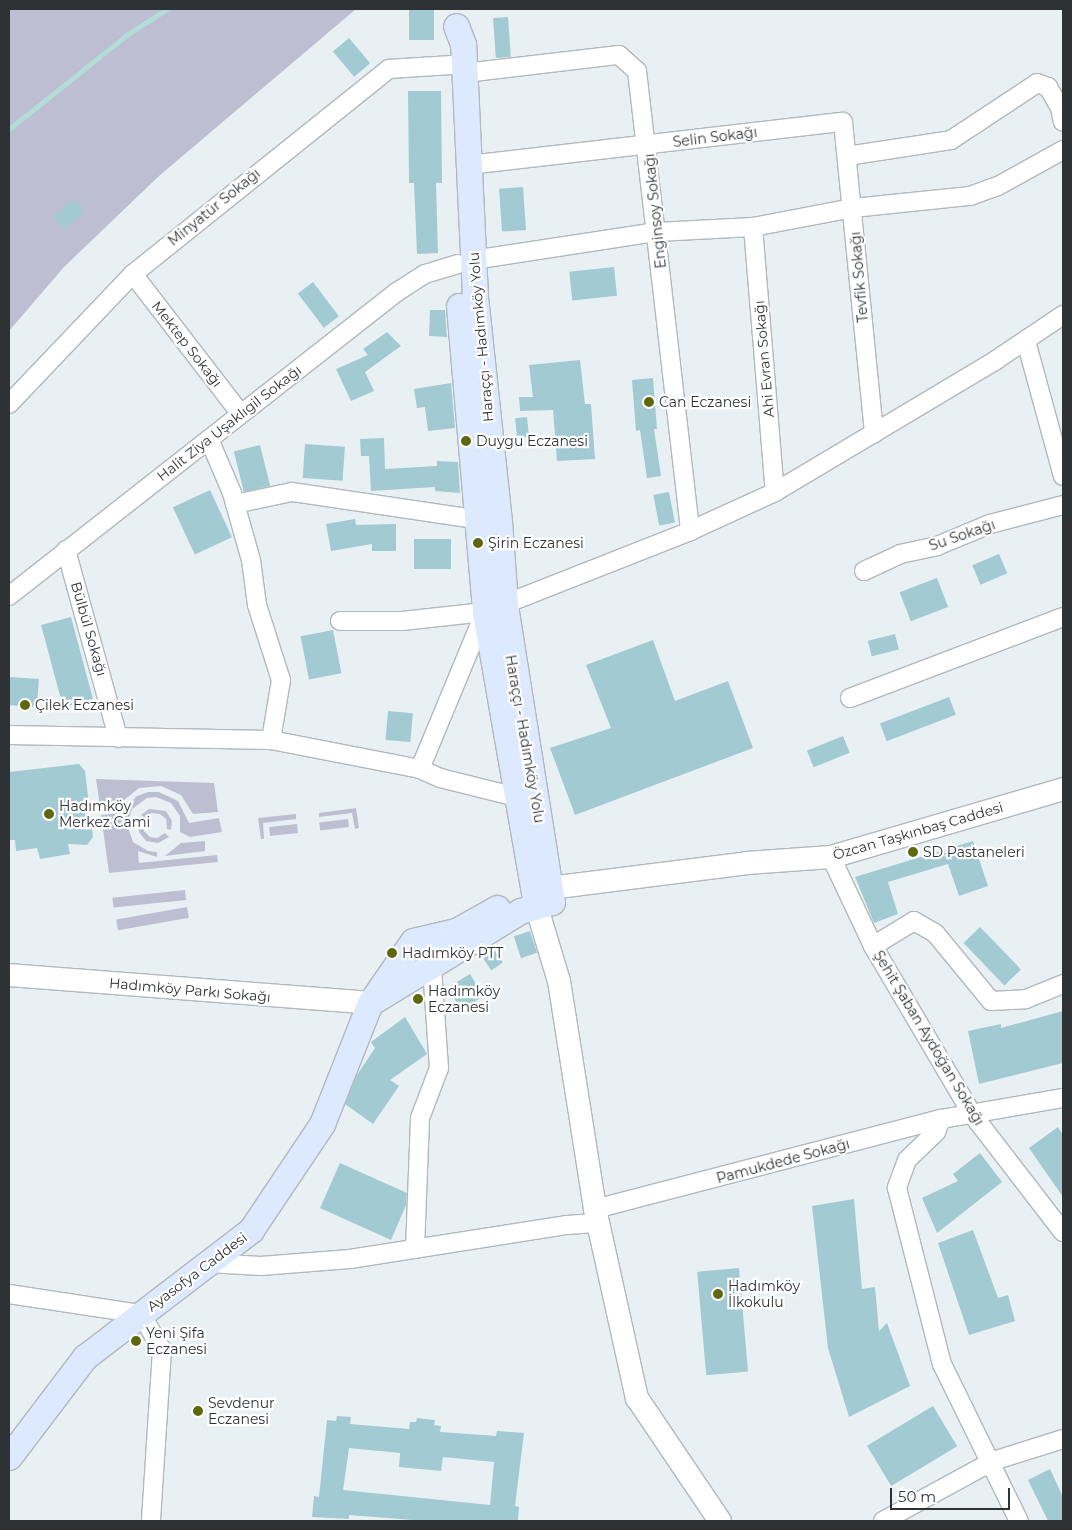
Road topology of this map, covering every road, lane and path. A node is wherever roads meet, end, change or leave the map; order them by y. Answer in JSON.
{"nodes":[{"id":1,"x":457,"y":17,"type":"edge"},
{"id":2,"x":458,"y":69,"type":"junction"},
{"id":3,"x":842,"y":122,"type":"joint"},
{"id":4,"x":1063,"y":122,"type":"edge"},
{"id":5,"x":648,"y":145,"type":"junction"},
{"id":6,"x":1063,"y":150,"type":"edge"},
{"id":7,"x":847,"y":156,"type":"junction"},
{"id":8,"x":468,"y":165,"type":"junction"},
{"id":9,"x":853,"y":208,"type":"junction"},
{"id":10,"x":753,"y":226,"type":"junction"},
{"id":11,"x":657,"y":232,"type":"junction"},
{"id":12,"x":465,"y":262,"type":"junction"},
{"id":13,"x":133,"y":274,"type":"junction"},
{"id":14,"x":1063,"y":315,"type":"edge"},
{"id":15,"x":1026,"y":341,"type":"junction"},
{"id":16,"x":9,"y":404,"type":"edge"},
{"id":17,"x":241,"y":414,"type":"junction"},
{"id":18,"x":874,"y":433,"type":"junction"},
{"id":19,"x":209,"y":439,"type":"junction"},
{"id":20,"x":1063,"y":476,"type":"edge"},
{"id":21,"x":775,"y":492,"type":"junction"},
{"id":22,"x":235,"y":504,"type":"junction"},
{"id":23,"x":1063,"y":505,"type":"edge"},
{"id":24,"x":475,"y":519,"type":"junction"},
{"id":25,"x":690,"y":532,"type":"junction"},
{"id":26,"x":66,"y":550,"type":"junction"},
{"id":27,"x":864,"y":571,"type":"dead end"},
{"id":28,"x":9,"y":596,"type":"edge"},
{"id":29,"x":495,"y":608,"type":"junction"},
{"id":30,"x":1063,"y":617,"type":"edge"},
{"id":31,"x":340,"y":622,"type":"dead end"},
{"id":32,"x":850,"y":698,"type":"dead end"},
{"id":33,"x":9,"y":735,"type":"edge"},
{"id":34,"x":118,"y":738,"type":"junction"},
{"id":35,"x":271,"y":740,"type":"junction"},
{"id":36,"x":420,"y":769,"type":"junction"},
{"id":37,"x":1063,"y":789,"type":"edge"},
{"id":38,"x":517,"y":797,"type":"junction"},
{"id":39,"x":831,"y":857,"type":"junction"},
{"id":40,"x":542,"y":897,"type":"junction"},
{"id":41,"x":873,"y":946,"type":"junction"},
{"id":42,"x":432,"y":968,"type":"junction"},
{"id":43,"x":9,"y":975,"type":"edge"},
{"id":44,"x":1063,"y":984,"type":"edge"},
{"id":45,"x":370,"y":1003,"type":"junction"},
{"id":46,"x":1063,"y":1098,"type":"edge"},
{"id":47,"x":972,"y":1114,"type":"junction"},
{"id":48,"x":942,"y":1119,"type":"junction"},
{"id":49,"x":596,"y":1216,"type":"junction"},
{"id":50,"x":1063,"y":1232,"type":"edge"},
{"id":51,"x":415,"y":1249,"type":"junction"},
{"id":52,"x":208,"y":1263,"type":"junction"},
{"id":53,"x":9,"y":1294,"type":"edge"},
{"id":54,"x":141,"y":1314,"type":"junction"},
{"id":55,"x":1063,"y":1439,"type":"edge"},
{"id":56,"x":9,"y":1457,"type":"edge"},
{"id":57,"x":992,"y":1461,"type":"junction"},
{"id":58,"x":151,"y":1521,"type":"edge"},
{"id":59,"x":720,"y":1521,"type":"edge"},
{"id":60,"x":883,"y":1521,"type":"edge"},
{"id":61,"x":1019,"y":1521,"type":"edge"}],
"edges":[{"from":1,"to":2,"type":"main road","name":"Haraççı - Hadımköy Yolu"},
{"from":2,"to":5,"type":"street","name":"Enginsoy Sokağı"},
{"from":2,"to":8,"type":"main road","name":"Haraççı - Hadımköy Yolu"},
{"from":2,"to":12,"type":"main road"},
{"from":2,"to":13,"type":"street","name":"Minyatür Sokağı"},
{"from":3,"to":5,"type":"street","name":"Selin Sokağı"},
{"from":3,"to":7,"type":"street","name":"Tevfik Sokağı"},
{"from":4,"to":7,"type":"street"},
{"from":5,"to":8,"type":"street","name":"Selin Sokağı"},
{"from":5,"to":11,"type":"street","name":"Enginsoy Sokağı"},
{"from":6,"to":9,"type":"street","name":"Halit Ziya Uşaklıgil Sokağı"},
{"from":7,"to":9,"type":"street","name":"Tevfik Sokağı"},
{"from":8,"to":12,"type":"main road","name":"Haraççı - Hadımköy Yolu"},
{"from":9,"to":10,"type":"street","name":"Halit Ziya Uşaklıgil Sokağı"},
{"from":9,"to":18,"type":"street","name":"Tevfik Sokağı"},
{"from":10,"to":11,"type":"street","name":"Halit Ziya Uşaklıgil Sokağı"},
{"from":10,"to":21,"type":"street","name":"Ahi Evran Sokağı"},
{"from":11,"to":12,"type":"street","name":"Halit Ziya Uşaklıgil Sokağı"},
{"from":11,"to":25,"type":"street","name":"Enginsoy Sokağı"},
{"from":12,"to":17,"type":"street","name":"Halit Ziya Uşaklıgil Sokağı"},
{"from":12,"to":24,"type":"main road"},
{"from":12,"to":29,"type":"main road","name":"Haraççı - Hadımköy Yolu"},
{"from":13,"to":16,"type":"street","name":"Minyatür Sokağı"},
{"from":13,"to":17,"type":"street","name":"Mektep Sokağı"},
{"from":14,"to":15,"type":"street"},
{"from":15,"to":18,"type":"street"},
{"from":15,"to":20,"type":"street"},
{"from":17,"to":19,"type":"street","name":"Halit Ziya Uşaklıgil Sokağı"},
{"from":18,"to":21,"type":"street"},
{"from":19,"to":22,"type":"street"},
{"from":19,"to":26,"type":"street","name":"Halit Ziya Uşaklıgil Sokağı"},
{"from":21,"to":25,"type":"street"},
{"from":22,"to":24,"type":"street"},
{"from":22,"to":35,"type":"street"},
{"from":23,"to":27,"type":"street","name":"Su Sokağı"},
{"from":24,"to":29,"type":"main road"},
{"from":25,"to":29,"type":"street"},
{"from":26,"to":28,"type":"street","name":"Halit Ziya Uşaklıgil Sokağı"},
{"from":26,"to":34,"type":"street","name":"Bülbül Sokağı"},
{"from":29,"to":31,"type":"street"},
{"from":29,"to":36,"type":"street"},
{"from":29,"to":38,"type":"main road"},
{"from":29,"to":40,"type":"main road","name":"Haraççı - Hadımköy Yolu"},
{"from":30,"to":32,"type":"street"},
{"from":33,"to":34,"type":"street"},
{"from":34,"to":35,"type":"street"},
{"from":35,"to":36,"type":"street"},
{"from":36,"to":38,"type":"street"},
{"from":37,"to":39,"type":"street","name":"Özcan Taşkınbaş Caddesi"},
{"from":38,"to":40,"type":"main road"},
{"from":39,"to":40,"type":"street","name":"Özcan Taşkınbaş Caddesi"},
{"from":39,"to":41,"type":"street","name":"Şehit Şaban Aydoğan Sokağı"},
{"from":40,"to":42,"type":"main road"},
{"from":40,"to":45,"type":"main road","name":"Ayasofya Caddesi"},
{"from":40,"to":49,"type":"street"},
{"from":41,"to":44,"type":"street"},
{"from":41,"to":47,"type":"street","name":"Şehit Şaban Aydoğan Sokağı"},
{"from":42,"to":45,"type":"main road"},
{"from":42,"to":51,"type":"street"},
{"from":43,"to":45,"type":"street","name":"Hadımköy Parkı Sokağı"},
{"from":45,"to":52,"type":"main road","name":"Ayasofya Caddesi"},
{"from":46,"to":47,"type":"street","name":"Pamukdede Sokağı"},
{"from":47,"to":48,"type":"street","name":"Pamukdede Sokağı"},
{"from":47,"to":50,"type":"street","name":"Şehit Şaban Aydoğan Sokağı"},
{"from":48,"to":49,"type":"street","name":"Pamukdede Sokağı"},
{"from":48,"to":57,"type":"street"},
{"from":49,"to":51,"type":"street","name":"Pamukdede Sokağı"},
{"from":49,"to":59,"type":"street"},
{"from":51,"to":52,"type":"street","name":"Pamukdede Sokağı"},
{"from":52,"to":54,"type":"main road","name":"Ayasofya Caddesi"},
{"from":53,"to":54,"type":"street"},
{"from":54,"to":56,"type":"main road","name":"Ayasofya Caddesi"},
{"from":54,"to":58,"type":"street"},
{"from":55,"to":57,"type":"street"},
{"from":57,"to":60,"type":"street"},
{"from":57,"to":61,"type":"street"}]}
